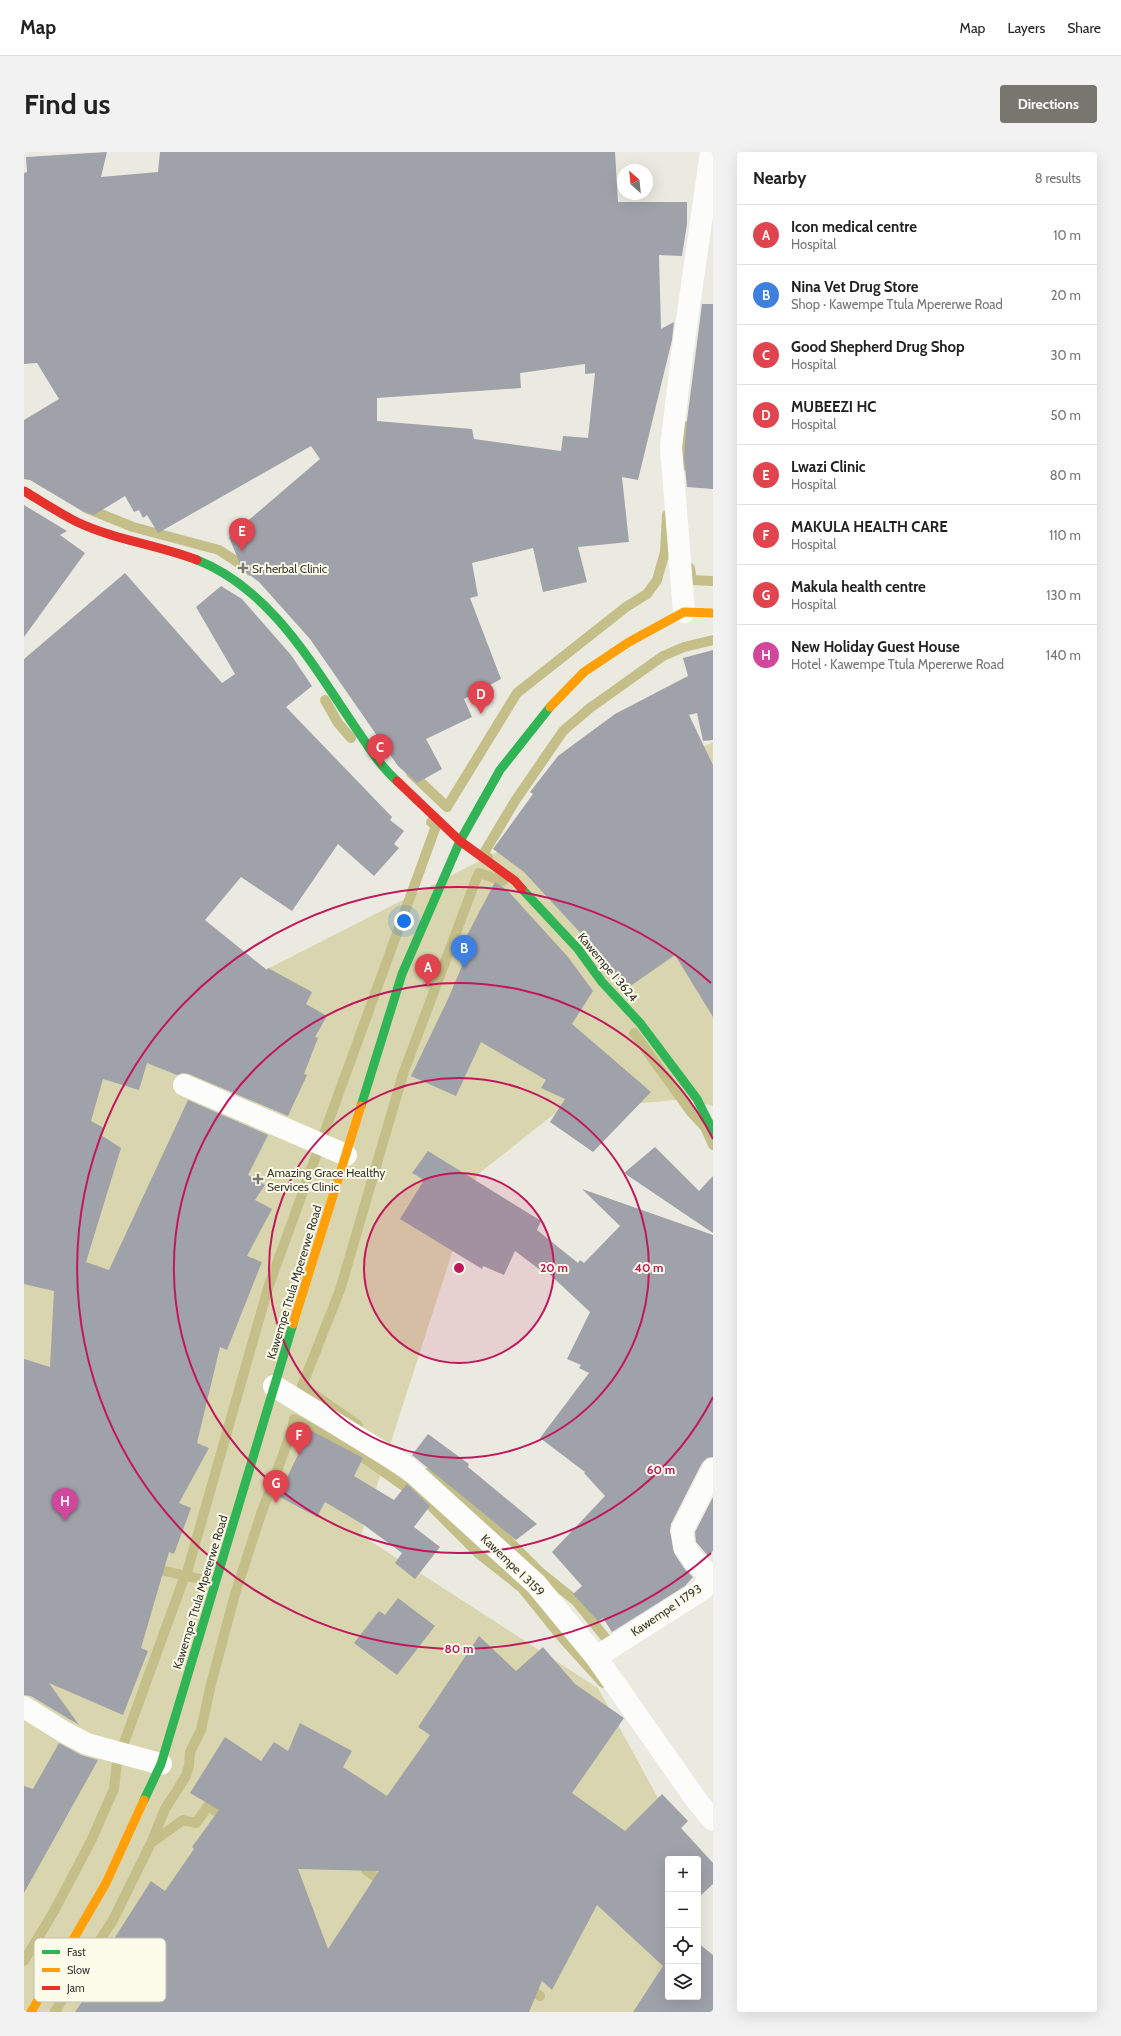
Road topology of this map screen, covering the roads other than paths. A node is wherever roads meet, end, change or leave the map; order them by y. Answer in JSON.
{"nodes":[{"id":1,"x":711,"y":152,"type":"edge"},
{"id":2,"x":24,"y":491,"type":"edge"},
{"id":3,"x":684,"y":612,"type":"junction"},
{"id":4,"x":713,"y":613,"type":"edge"},
{"id":5,"x":460,"y":841,"type":"junction"},
{"id":6,"x":184,"y":1086,"type":"dead end"},
{"id":7,"x":713,"y":1131,"type":"edge"},
{"id":8,"x":346,"y":1155,"type":"junction"},
{"id":9,"x":274,"y":1386,"type":"junction"},
{"id":10,"x":713,"y":1469,"type":"edge"},
{"id":11,"x":596,"y":1657,"type":"junction"},
{"id":12,"x":24,"y":1708,"type":"edge"},
{"id":13,"x":161,"y":1764,"type":"junction"},
{"id":14,"x":713,"y":1820,"type":"edge"},
{"id":15,"x":75,"y":1938,"type":"edge"},
{"id":16,"x":40,"y":2002,"type":"edge"},
{"id":17,"x":35,"y":2011,"type":"edge"}],
"edges":[{"from":1,"to":3,"type":"street"},
{"from":2,"to":5,"type":"street","name":"Kawempe I 3624"},
{"from":3,"to":4,"type":"street"},
{"from":3,"to":5,"type":"street","name":"Kawempe Ttula Mpererwe Road"},
{"from":5,"to":7,"type":"street","name":"Kawempe I 3624"},
{"from":5,"to":8,"type":"street","name":"Kawempe Ttula Mpererwe Road"},
{"from":6,"to":8,"type":"street"},
{"from":8,"to":9,"type":"street","name":"Kawempe Ttula Mpererwe Road"},
{"from":9,"to":11,"type":"street","name":"Kawempe I 3159"},
{"from":9,"to":13,"type":"street","name":"Kawempe Ttula Mpererwe Road"},
{"from":10,"to":11,"type":"street","name":"Kawempe I 1793"},
{"from":11,"to":14,"type":"street","name":"Kawempe I 3159"},
{"from":12,"to":13,"type":"street"},
{"from":13,"to":15,"type":"street","name":"Kawempe Ttula Mpererwe Road"},
{"from":16,"to":17,"type":"street","name":"Kawempe Ttula Mpererwe Road"}]}
